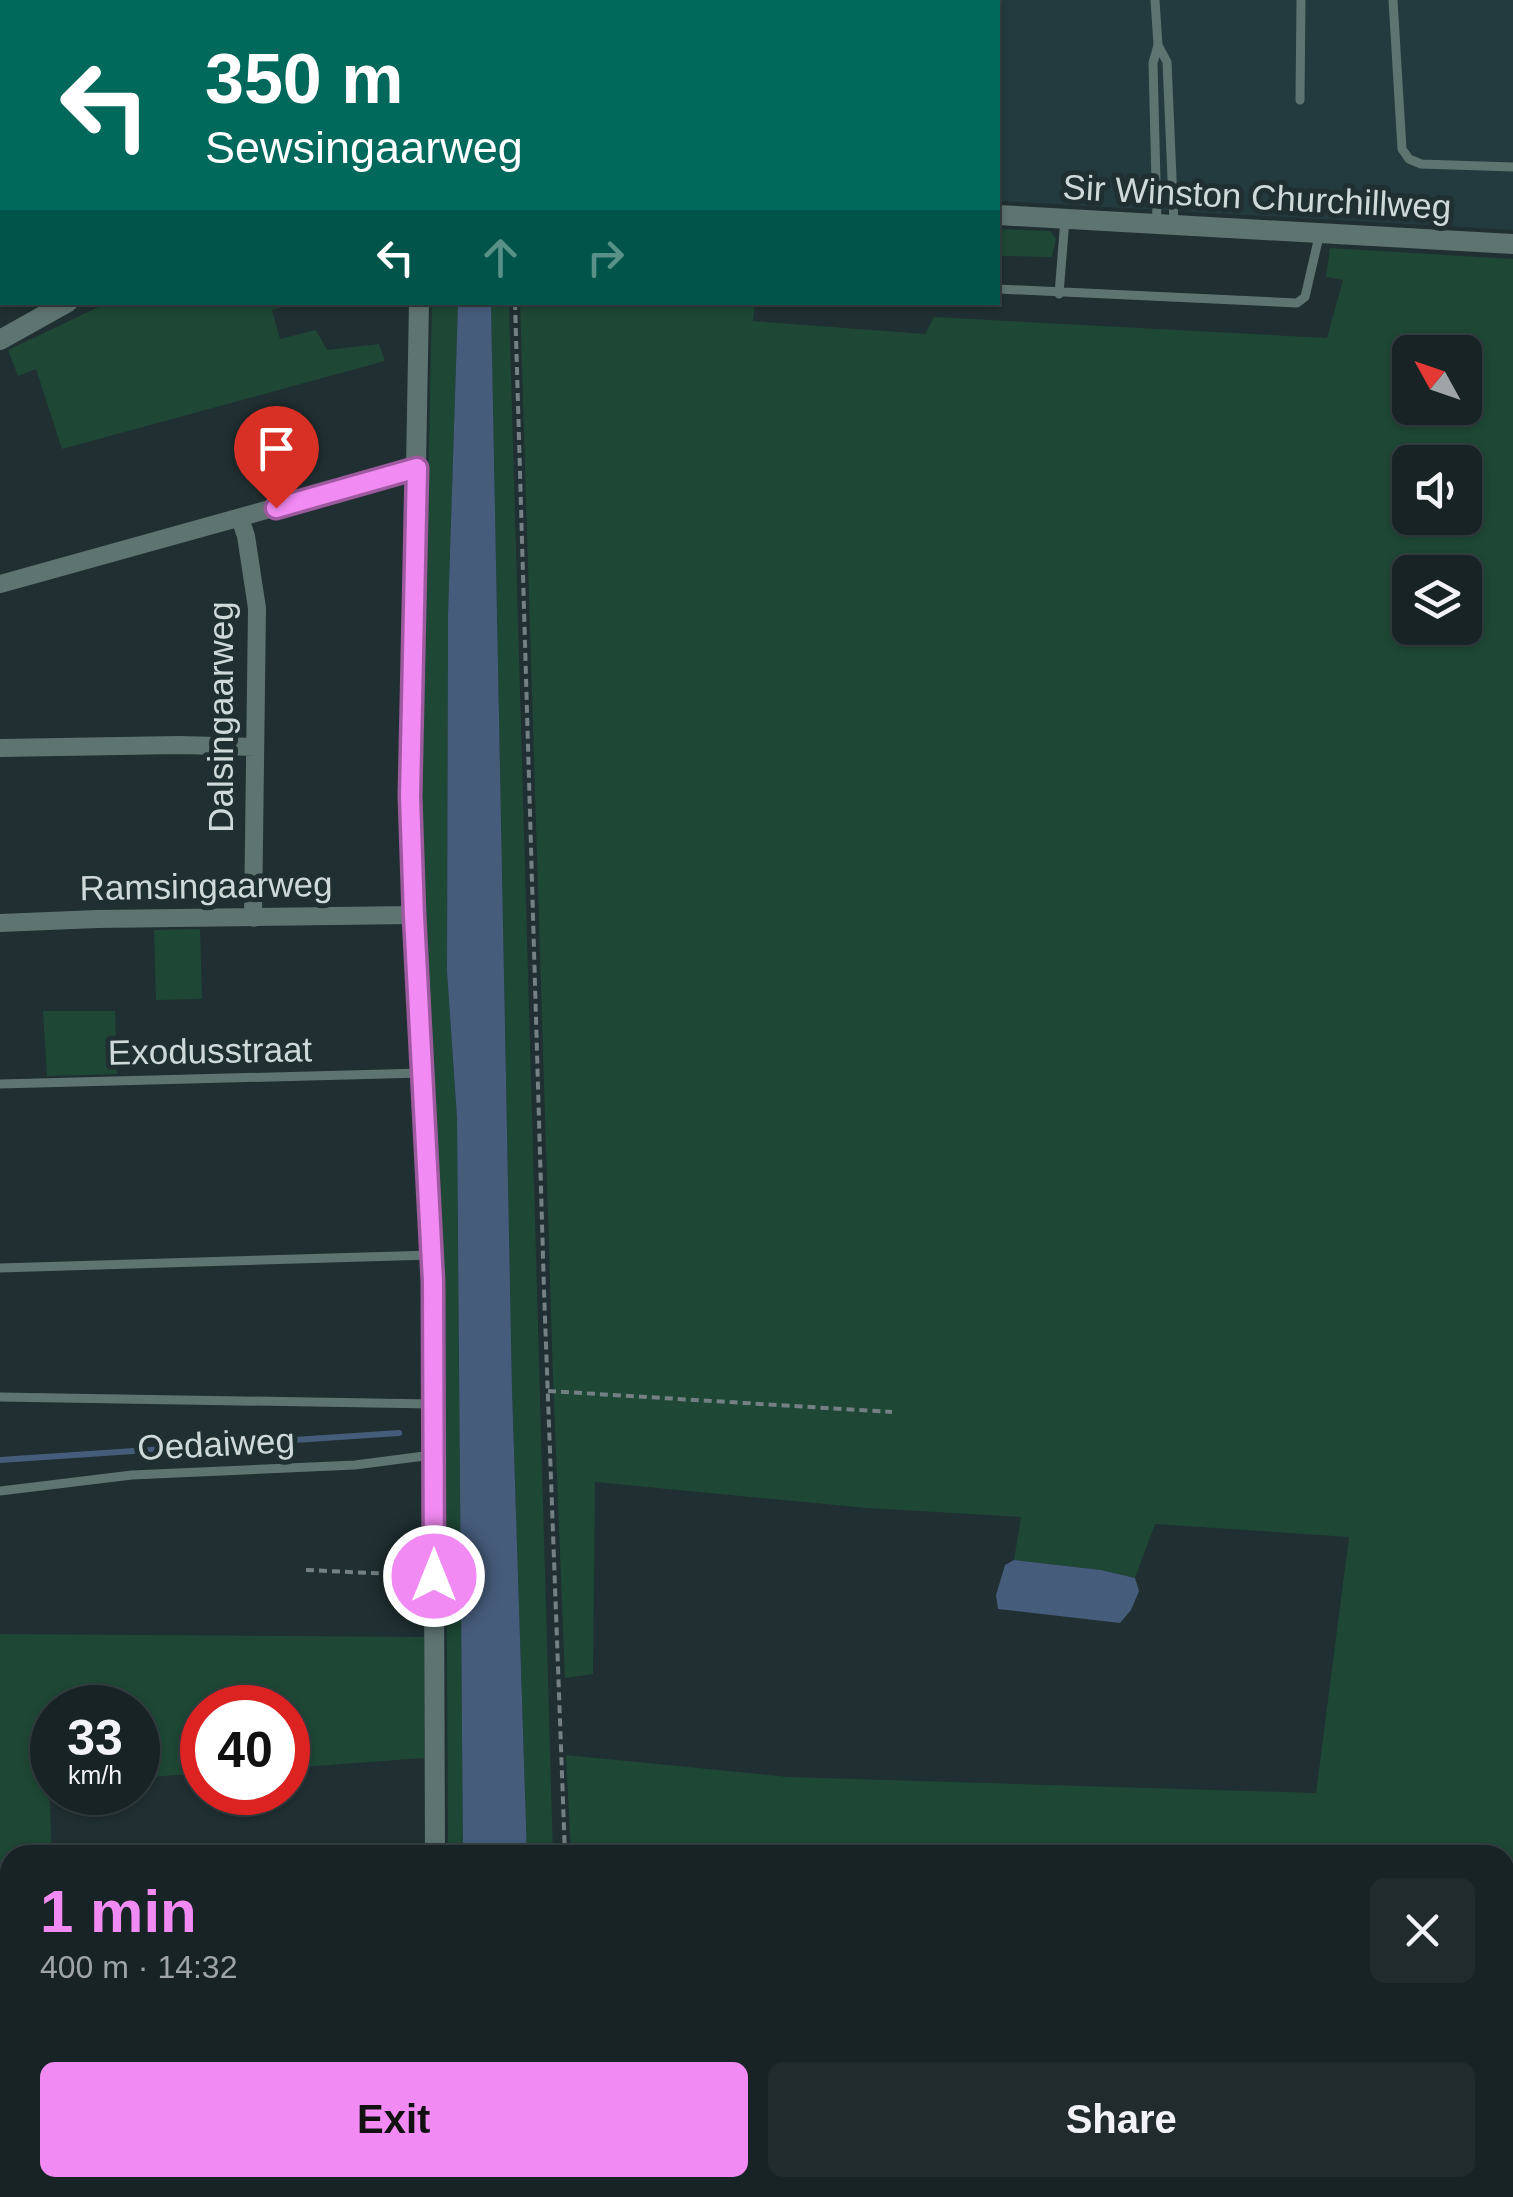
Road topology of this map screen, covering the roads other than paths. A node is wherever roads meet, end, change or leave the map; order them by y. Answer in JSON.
{"nodes":[{"id":1,"x":1155,"y":0,"type":"edge"},
{"id":2,"x":1301,"y":0,"type":"edge"},
{"id":3,"x":1393,"y":0,"type":"edge"},
{"id":4,"x":1158,"y":45,"type":"junction"},
{"id":5,"x":1300,"y":100,"type":"dead end"},
{"id":6,"x":1513,"y":167,"type":"edge"},
{"id":7,"x":1000,"y":215,"type":"edge"},
{"id":8,"x":1065,"y":219,"type":"junction"},
{"id":9,"x":1166,"y":224,"type":"junction"},
{"id":10,"x":1320,"y":232,"type":"junction"},
{"id":11,"x":1513,"y":244,"type":"edge"},
{"id":12,"x":1000,"y":289,"type":"edge"},
{"id":13,"x":1059,"y":294,"type":"junction"},
{"id":14,"x":63,"y":305,"type":"edge"},
{"id":15,"x":418,"y":305,"type":"edge"},
{"id":16,"x":0,"y":340,"type":"edge"},
{"id":17,"x":417,"y":468,"type":"junction"},
{"id":18,"x":240,"y":518,"type":"junction"},
{"id":19,"x":0,"y":584,"type":"edge"},
{"id":20,"x":255,"y":747,"type":"junction"},
{"id":21,"x":0,"y":748,"type":"edge"},
{"id":22,"x":414,"y":916,"type":"junction"},
{"id":23,"x":253,"y":918,"type":"junction"},
{"id":24,"x":0,"y":923,"type":"edge"},
{"id":25,"x":422,"y":1073,"type":"junction"},
{"id":26,"x":0,"y":1084,"type":"edge"},
{"id":27,"x":432,"y":1255,"type":"junction"},
{"id":28,"x":0,"y":1268,"type":"edge"},
{"id":29,"x":0,"y":1398,"type":"edge"},
{"id":30,"x":435,"y":1404,"type":"junction"},
{"id":31,"x":434,"y":1454,"type":"junction"},
{"id":32,"x":0,"y":1491,"type":"edge"},
{"id":33,"x":435,"y":1845,"type":"edge"}],
"edges":[{"from":1,"to":4,"type":"lane"},
{"from":2,"to":5,"type":"lane"},
{"from":3,"to":6,"type":"lane"},
{"from":4,"to":9,"type":"lane"},
{"from":4,"to":9,"type":"lane"},
{"from":7,"to":8,"type":"street","name":"Sir Winston Churchillweg"},
{"from":8,"to":9,"type":"street","name":"Sir Winston Churchillweg"},
{"from":8,"to":13,"type":"lane"},
{"from":9,"to":10,"type":"street","name":"Sir Winston Churchillweg"},
{"from":10,"to":11,"type":"street","name":"Sir Winston Churchillweg"},
{"from":10,"to":13,"type":"lane"},
{"from":12,"to":13,"type":"lane"},
{"from":14,"to":16,"type":"street"},
{"from":15,"to":17,"type":"street"},
{"from":17,"to":18,"type":"street"},
{"from":17,"to":22,"type":"street"},
{"from":18,"to":19,"type":"street"},
{"from":18,"to":20,"type":"street","name":"Dalsingaarweg"},
{"from":20,"to":21,"type":"street"},
{"from":20,"to":23,"type":"street","name":"Dalsingaarweg"},
{"from":22,"to":23,"type":"street","name":"Ramsingaarweg"},
{"from":22,"to":25,"type":"street"},
{"from":23,"to":24,"type":"street","name":"Ramsingaarweg"},
{"from":25,"to":26,"type":"lane","name":"Exodusstraat"},
{"from":25,"to":27,"type":"street"},
{"from":27,"to":28,"type":"lane"},
{"from":27,"to":30,"type":"street"},
{"from":29,"to":30,"type":"lane"},
{"from":30,"to":31,"type":"street"},
{"from":31,"to":32,"type":"lane","name":"Oedaiweg"},
{"from":31,"to":33,"type":"street"}]}
